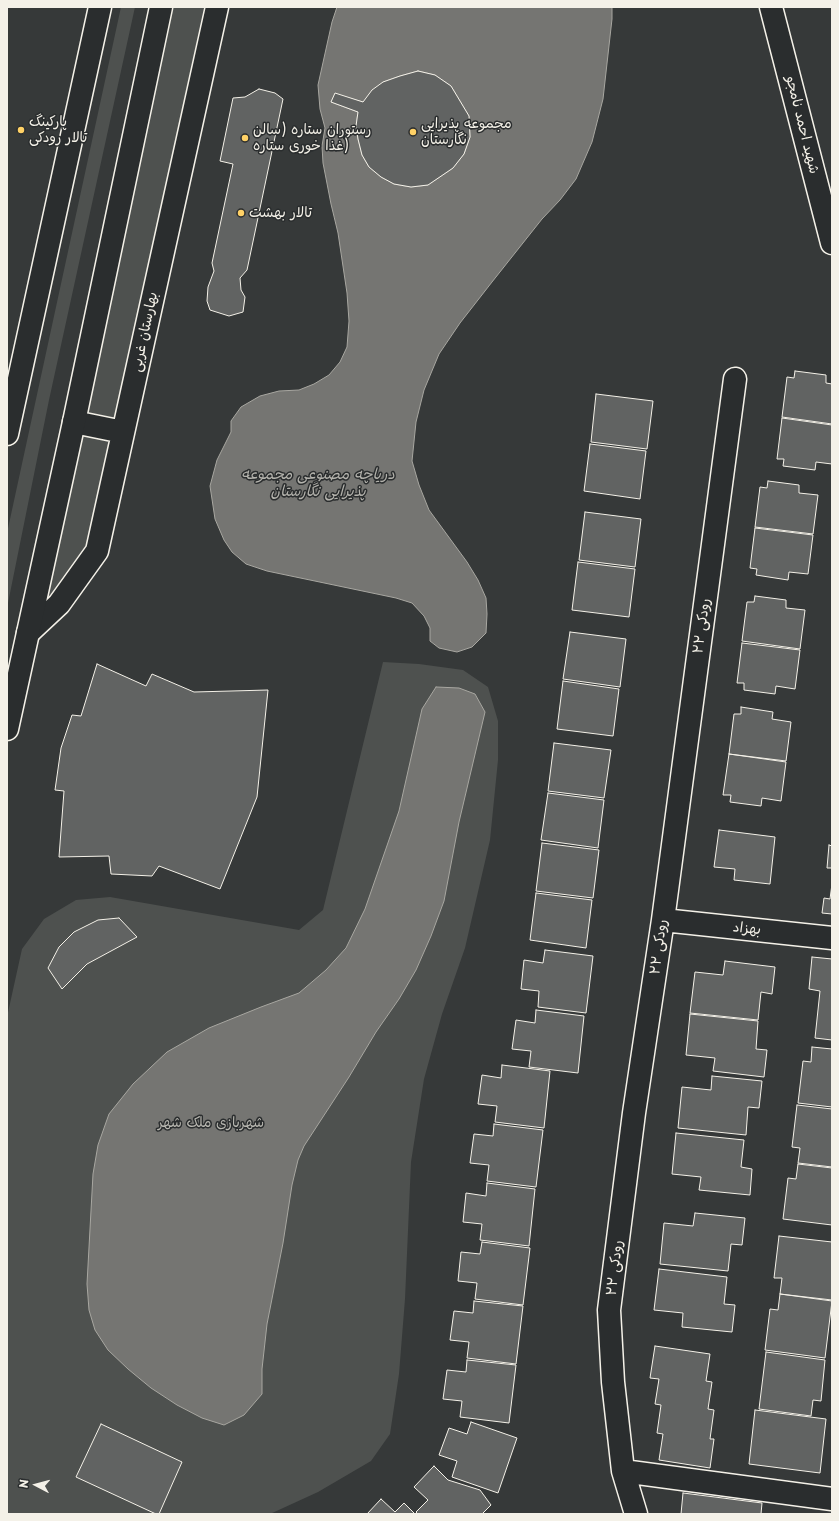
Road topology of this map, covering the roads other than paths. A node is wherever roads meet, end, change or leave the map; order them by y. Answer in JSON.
{"nodes":[{"id":1,"x":100,"y":7,"type":"edge"},
{"id":2,"x":161,"y":7,"type":"edge"},
{"id":3,"x":217,"y":7,"type":"edge"},
{"id":4,"x":771,"y":7,"type":"edge"},
{"id":5,"x":832,"y":243,"type":"edge"},
{"id":6,"x":30,"y":323,"type":"junction"},
{"id":7,"x":735,"y":378,"type":"dead end"},
{"id":8,"x":7,"y":383,"type":"edge"},
{"id":9,"x":74,"y":422,"type":"junction"},
{"id":10,"x":123,"y":432,"type":"junction"},
{"id":11,"x":7,"y":434,"type":"edge"},
{"id":12,"x":28,"y":633,"type":"junction"},
{"id":13,"x":15,"y":657,"type":"edge"},
{"id":14,"x":7,"y":729,"type":"edge"},
{"id":15,"x":663,"y":920,"type":"junction"},
{"id":16,"x":832,"y":938,"type":"edge"},
{"id":17,"x":623,"y":1471,"type":"junction"},
{"id":18,"x":832,"y":1498,"type":"edge"},
{"id":19,"x":636,"y":1514,"type":"edge"}],
"edges":[{"from":1,"to":6,"type":"street"},
{"from":2,"to":9,"type":"street"},
{"from":3,"to":10,"type":"street","name":"بهارستان غربی"},
{"from":4,"to":5,"type":"street","name":"شهید احمد نامجو"},
{"from":6,"to":8,"type":"street"},
{"from":6,"to":11,"type":"street"},
{"from":7,"to":15,"type":"street","name":"رودکی ۲۲"},
{"from":9,"to":10,"type":"street"},
{"from":9,"to":12,"type":"street"},
{"from":10,"to":12,"type":"street","name":"بهارستان غربی"},
{"from":12,"to":13,"type":"street"},
{"from":13,"to":14,"type":"street"},
{"from":15,"to":16,"type":"street","name":"بهزاد"},
{"from":15,"to":17,"type":"street","name":"رودکی ۲۲"},
{"from":17,"to":18,"type":"street"},
{"from":17,"to":19,"type":"street","name":"رودکی ۲۲"}]}
